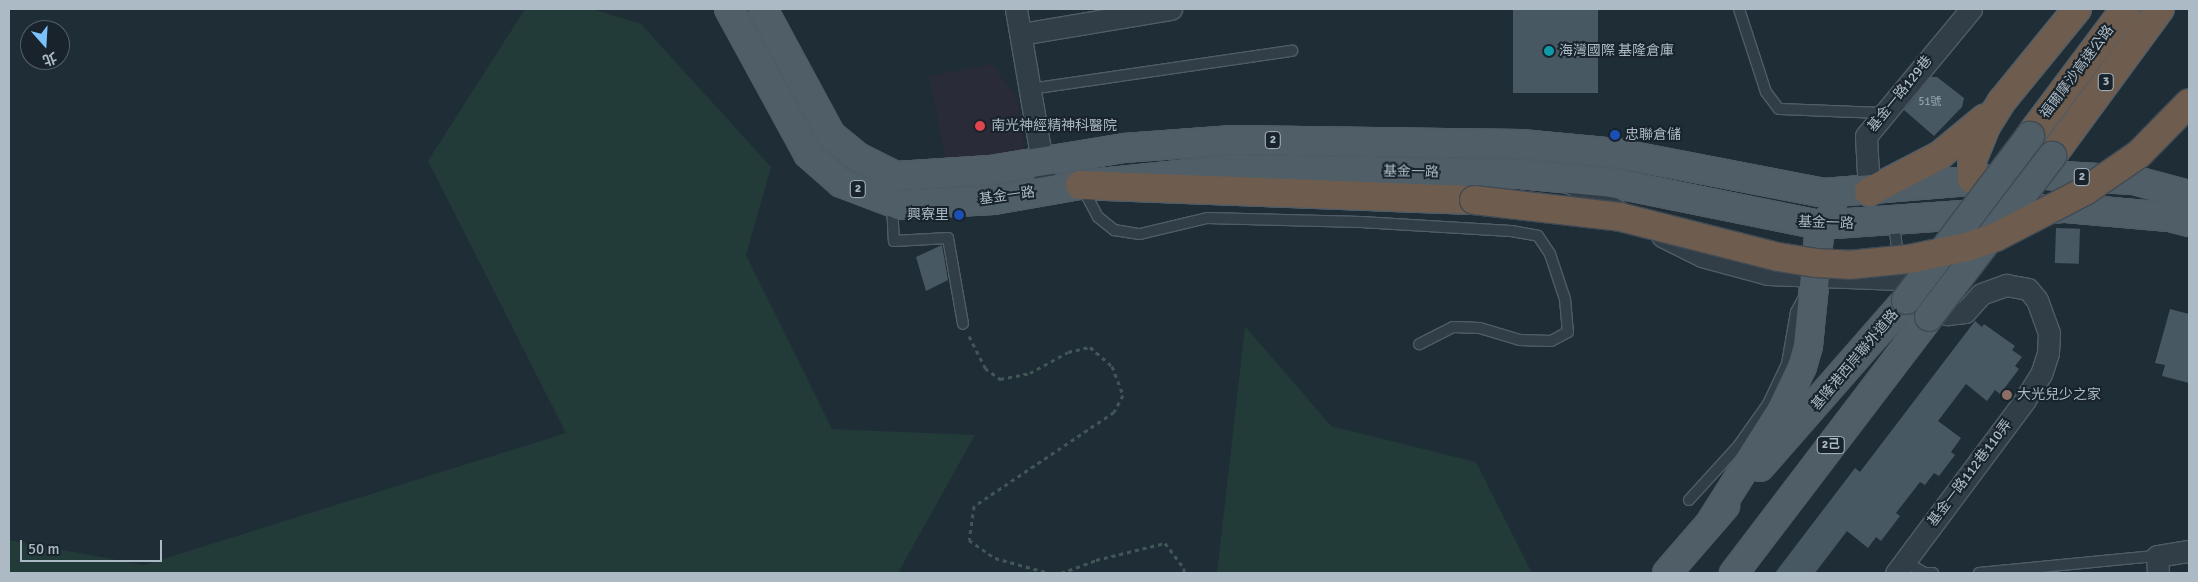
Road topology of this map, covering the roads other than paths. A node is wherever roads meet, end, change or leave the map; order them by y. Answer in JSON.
{"nodes":[{"id":1,"x":729,"y":9,"type":"edge"},
{"id":2,"x":763,"y":9,"type":"edge"},
{"id":3,"x":1016,"y":9,"type":"edge"},
{"id":4,"x":1171,"y":9,"type":"edge"},
{"id":5,"x":1739,"y":9,"type":"edge"},
{"id":6,"x":1971,"y":9,"type":"edge"},
{"id":7,"x":2125,"y":9,"type":"edge"},
{"id":8,"x":2160,"y":9,"type":"edge"},
{"id":9,"x":2071,"y":16,"type":"edge"},
{"id":10,"x":1021,"y":34,"type":"junction"},
{"id":11,"x":1292,"y":51,"type":"dead end"},
{"id":12,"x":1030,"y":89,"type":"junction"},
{"id":13,"x":2002,"y":101,"type":"junction"},
{"id":14,"x":2189,"y":103,"type":"edge"},
{"id":15,"x":1882,"y":113,"type":"junction"},
{"id":16,"x":2030,"y":136,"type":"joint"},
{"id":17,"x":1569,"y":149,"type":"junction"},
{"id":18,"x":1075,"y":156,"type":"junction"},
{"id":19,"x":2052,"y":156,"type":"joint"},
{"id":20,"x":1042,"y":162,"type":"junction"},
{"id":21,"x":1562,"y":178,"type":"junction"},
{"id":22,"x":1972,"y":179,"type":"junction"},
{"id":23,"x":1080,"y":185,"type":"junction"},
{"id":24,"x":1047,"y":190,"type":"junction"},
{"id":25,"x":1869,"y":192,"type":"junction"},
{"id":26,"x":2189,"y":195,"type":"edge"},
{"id":27,"x":892,"y":204,"type":"junction"},
{"id":28,"x":1986,"y":211,"type":"junction"},
{"id":29,"x":1894,"y":221,"type":"junction"},
{"id":30,"x":2189,"y":222,"type":"edge"},
{"id":31,"x":1820,"y":225,"type":"junction"},
{"id":32,"x":1815,"y":276,"type":"junction"},
{"id":33,"x":1903,"y":290,"type":"junction"},
{"id":34,"x":964,"y":324,"type":"road end"},
{"id":35,"x":1419,"y":344,"type":"dead end"},
{"id":36,"x":1689,"y":500,"type":"dead end"},
{"id":37,"x":1712,"y":520,"type":"junction"},
{"id":38,"x":2189,"y":552,"type":"edge"},
{"id":39,"x":2157,"y":565,"type":"edge"},
{"id":40,"x":1900,"y":567,"type":"edge"},
{"id":41,"x":2029,"y":572,"type":"edge"},
{"id":42,"x":1667,"y":573,"type":"edge"},
{"id":43,"x":1734,"y":573,"type":"edge"},
{"id":44,"x":1934,"y":573,"type":"edge"},
{"id":45,"x":1979,"y":573,"type":"edge"}],
"edges":[{"from":1,"to":27,"type":"main road","name":"基金一路","number":"2"},
{"from":2,"to":20,"type":"main road","name":"基金一路","number":"2"},
{"from":3,"to":10,"type":"street"},
{"from":4,"to":10,"type":"street"},
{"from":5,"to":15,"type":"lane"},
{"from":6,"to":15,"type":"street","name":"基金一路129巷"},
{"from":7,"to":16,"type":"highway","name":"福爾摩沙高速公路","number":"3"},
{"from":8,"to":19,"type":"highway","name":"福爾摩沙高速公路","number":"3"},
{"from":9,"to":13,"type":"highway"},
{"from":10,"to":12,"type":"street"},
{"from":11,"to":12,"type":"lane"},
{"from":12,"to":20,"type":"street"},
{"from":13,"to":22,"type":"highway"},
{"from":13,"to":25,"type":"highway"},
{"from":14,"to":23,"type":"highway","bridge":true},
{"from":15,"to":25,"type":"street","name":"基金一路129巷"},
{"from":16,"to":33,"type":"main road","name":"基隆港西岸聯外道路","number":"2己","bridge":true},
{"from":17,"to":18,"type":"main road","name":"基金一路","number":"2"},
{"from":17,"to":21,"type":"main road"},
{"from":17,"to":25,"type":"main road","name":"基金一路","number":"2"},
{"from":18,"to":20,"type":"main road","name":"基金一路","number":"2"},
{"from":18,"to":23,"type":"main road"},
{"from":19,"to":43,"type":"main road","number":"2己","bridge":true},
{"from":20,"to":24,"type":"street"},
{"from":21,"to":23,"type":"main road","name":"基金一路","number":"2"},
{"from":21,"to":31,"type":"main road","name":"基金一路","number":"2"},
{"from":21,"to":32,"type":"street"},
{"from":22,"to":25,"type":"main road","name":"基金一路","number":"2"},
{"from":22,"to":26,"type":"main road","name":"基金一路","number":"2"},
{"from":22,"to":28,"type":"main road"},
{"from":23,"to":24,"type":"main road","name":"基金一路","number":"2"},
{"from":23,"to":35,"type":"lane"},
{"from":24,"to":27,"type":"main road","name":"基金一路","number":"2"},
{"from":25,"to":31,"type":"main road"},
{"from":27,"to":34,"type":"lane"},
{"from":28,"to":29,"type":"main road","name":"基金一路","number":"2"},
{"from":28,"to":30,"type":"main road","name":"基金一路","number":"2"},
{"from":29,"to":31,"type":"main road","name":"基金一路","number":"2"},
{"from":29,"to":33,"type":"lane"},
{"from":31,"to":32,"type":"main road"},
{"from":32,"to":33,"type":"street"},
{"from":32,"to":36,"type":"lane"},
{"from":32,"to":37,"type":"main road"},
{"from":33,"to":37,"type":"main road","name":"基隆港西岸聯外道路","number":"2己"},
{"from":33,"to":40,"type":"street","name":"基金一路112巷110弄"},
{"from":37,"to":42,"type":"main road","name":"基隆港西岸聯外道路","number":"2己"},
{"from":38,"to":39,"type":"street"},
{"from":39,"to":41,"type":"lane"},
{"from":40,"to":44,"type":"lane"},
{"from":41,"to":45,"type":"lane"}]}
